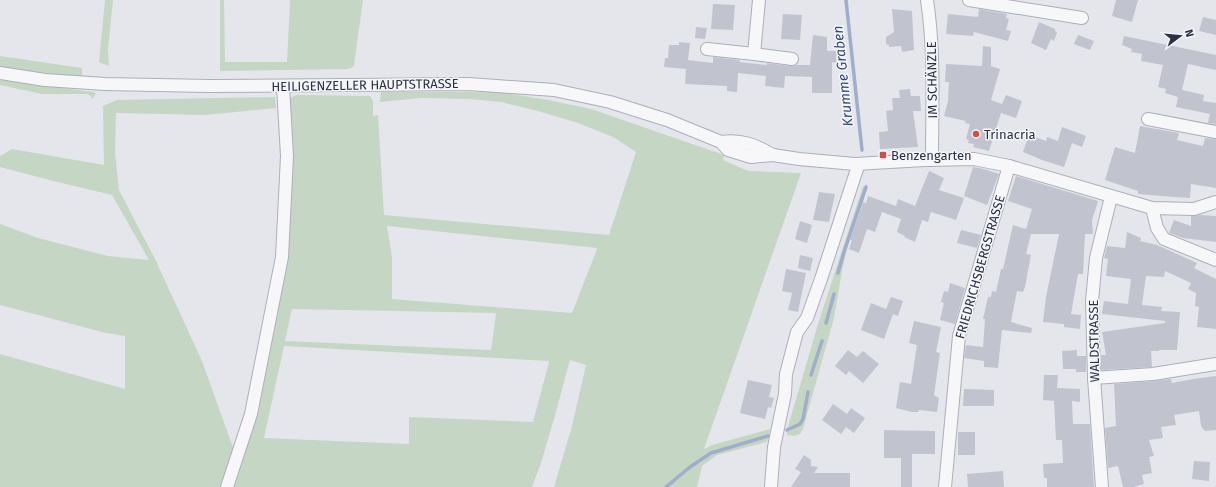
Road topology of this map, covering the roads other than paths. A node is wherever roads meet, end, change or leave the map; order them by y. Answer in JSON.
{"nodes":[{"id":1,"x":759,"y":0,"type":"edge"},
{"id":2,"x":928,"y":0,"type":"edge"},
{"id":3,"x":969,"y":0,"type":"edge"},
{"id":4,"x":1082,"y":18,"type":"dead end"},
{"id":5,"x":706,"y":49,"type":"dead end"},
{"id":6,"x":754,"y":54,"type":"junction"},
{"id":7,"x":792,"y":59,"type":"dead end"},
{"id":8,"x":0,"y":73,"type":"edge"},
{"id":9,"x":283,"y":86,"type":"junction"},
{"id":10,"x":1148,"y":119,"type":"dead end"},
{"id":11,"x":1216,"y":132,"type":"edge"},
{"id":12,"x":932,"y":160,"type":"junction"},
{"id":13,"x":855,"y":164,"type":"junction"},
{"id":14,"x":1009,"y":166,"type":"junction"},
{"id":15,"x":1111,"y":197,"type":"junction"},
{"id":16,"x":1216,"y":202,"type":"edge"},
{"id":17,"x":1152,"y":208,"type":"junction"},
{"id":18,"x":1216,"y":260,"type":"edge"},
{"id":19,"x":1216,"y":364,"type":"edge"},
{"id":20,"x":1094,"y":378,"type":"junction"},
{"id":21,"x":227,"y":487,"type":"edge"},
{"id":22,"x":771,"y":487,"type":"edge"},
{"id":23,"x":945,"y":487,"type":"edge"},
{"id":24,"x":1102,"y":487,"type":"edge"}],
"edges":[{"from":1,"to":6,"type":"street"},
{"from":2,"to":12,"type":"street","name":"IM SCHÄNZLE"},
{"from":3,"to":4,"type":"street"},
{"from":5,"to":6,"type":"street"},
{"from":6,"to":7,"type":"street"},
{"from":8,"to":9,"type":"street","name":"HEILIGENZELLER HAUPTSTRASSE"},
{"from":9,"to":13,"type":"street","name":"HEILIGENZELLER HAUPTSTRASSE"},
{"from":9,"to":21,"type":"street"},
{"from":10,"to":11,"type":"street"},
{"from":12,"to":13,"type":"street","name":"HEILIGENZELLER HAUPTSTRASSE"},
{"from":12,"to":14,"type":"street","name":"HEILIGENZELLER HAUPTSTRASSE"},
{"from":13,"to":22,"type":"street"},
{"from":14,"to":15,"type":"street","name":"HEILIGENZELLER HAUPTSTRASSE"},
{"from":14,"to":23,"type":"street","name":"FRIEDRICHSBERGSTRASSE"},
{"from":15,"to":17,"type":"street","name":"HEILIGENZELLER HAUPTSTRASSE"},
{"from":15,"to":20,"type":"street","name":"WALDSTRASSE"},
{"from":16,"to":17,"type":"street","name":"HEILIGENZELLER HAUPTSTRASSE"},
{"from":17,"to":18,"type":"street"},
{"from":19,"to":20,"type":"street"},
{"from":20,"to":24,"type":"street","name":"WALDSTRASSE"}]}
